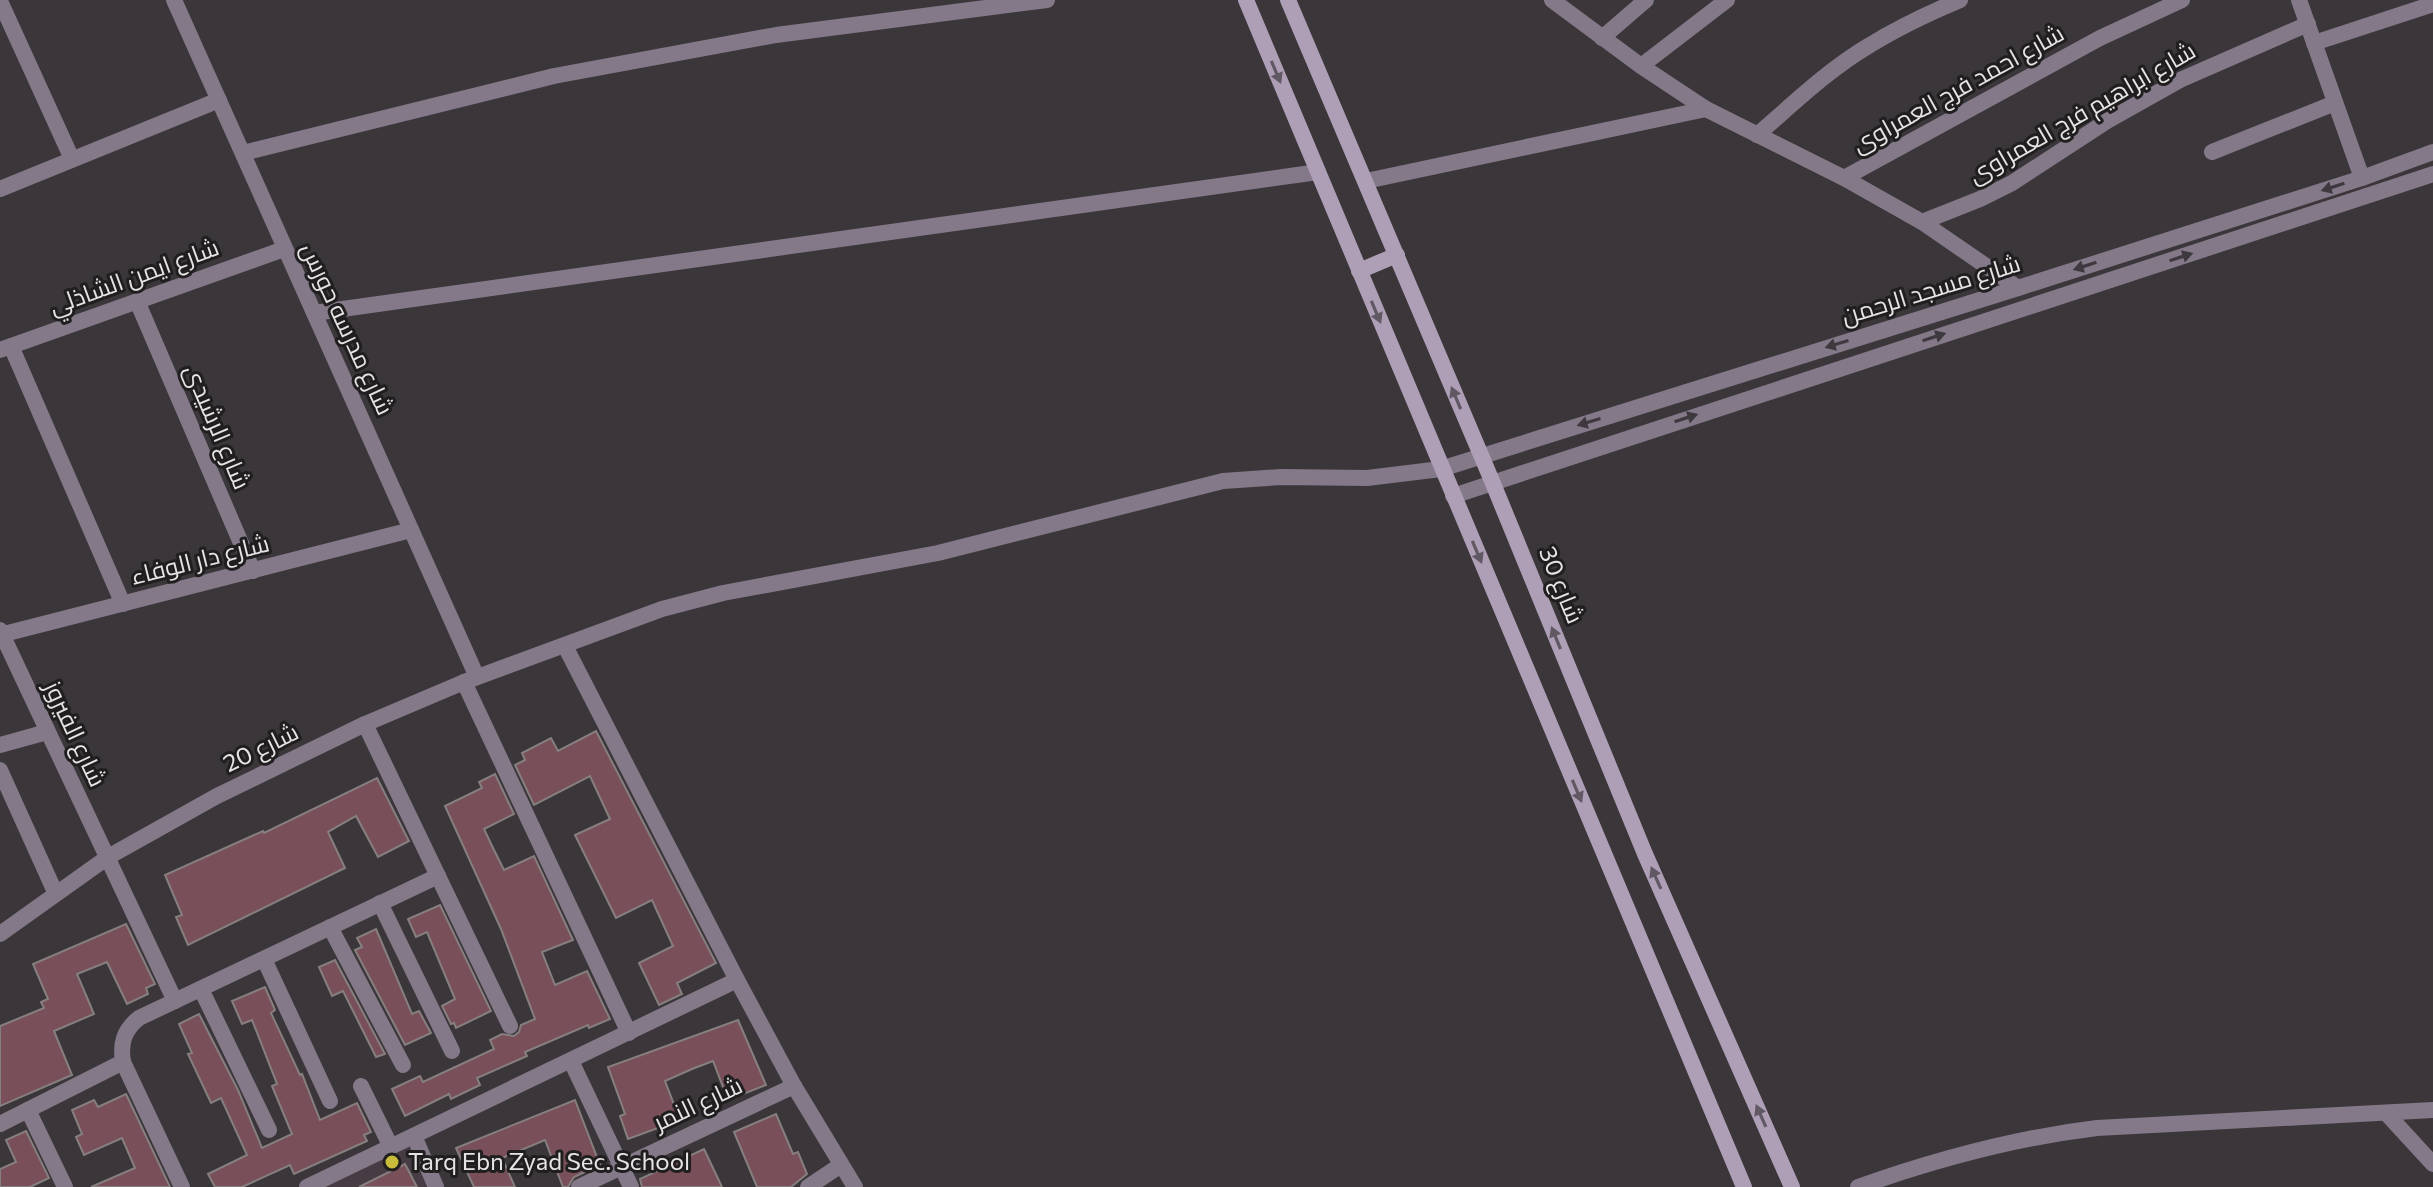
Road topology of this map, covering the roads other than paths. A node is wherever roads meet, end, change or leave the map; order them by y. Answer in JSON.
{"nodes":[{"id":1,"x":174,"y":0,"type":"edge"},
{"id":2,"x":1047,"y":0,"type":"edge"},
{"id":3,"x":1246,"y":0,"type":"edge"},
{"id":4,"x":1288,"y":0,"type":"edge"},
{"id":5,"x":1552,"y":0,"type":"edge"},
{"id":6,"x":1646,"y":0,"type":"edge"},
{"id":7,"x":1727,"y":0,"type":"edge"},
{"id":8,"x":1960,"y":0,"type":"edge"},
{"id":9,"x":2182,"y":0,"type":"edge"},
{"id":10,"x":2299,"y":0,"type":"edge"},
{"id":11,"x":0,"y":1,"type":"edge"},
{"id":12,"x":2433,"y":4,"type":"edge"},
{"id":13,"x":2308,"y":24,"type":"junction"},
{"id":14,"x":1602,"y":38,"type":"junction"},
{"id":15,"x":2314,"y":43,"type":"junction"},
{"id":16,"x":1641,"y":66,"type":"junction"},
{"id":17,"x":219,"y":100,"type":"junction"},
{"id":18,"x":2335,"y":103,"type":"junction"},
{"id":19,"x":1706,"y":109,"type":"junction"},
{"id":20,"x":1757,"y":135,"type":"junction"},
{"id":21,"x":2212,"y":152,"type":"dead end"},
{"id":22,"x":2433,"y":152,"type":"edge"},
{"id":23,"x":243,"y":153,"type":"junction"},
{"id":24,"x":72,"y":159,"type":"junction"},
{"id":25,"x":1318,"y":172,"type":"junction"},
{"id":26,"x":2433,"y":174,"type":"edge"},
{"id":27,"x":1844,"y":178,"type":"junction"},
{"id":28,"x":2362,"y":178,"type":"junction"},
{"id":29,"x":1366,"y":181,"type":"junction"},
{"id":30,"x":0,"y":189,"type":"edge"},
{"id":31,"x":1922,"y":222,"type":"junction"},
{"id":32,"x":284,"y":249,"type":"junction"},
{"id":33,"x":1397,"y":255,"type":"junction"},
{"id":34,"x":1359,"y":271,"type":"junction"},
{"id":35,"x":2018,"y":288,"type":"junction"},
{"id":36,"x":137,"y":301,"type":"junction"},
{"id":37,"x":314,"y":313,"type":"junction"},
{"id":38,"x":5,"y":348,"type":"edge"},
{"id":39,"x":1481,"y":456,"type":"junction"},
{"id":40,"x":1441,"y":469,"type":"junction"},
{"id":41,"x":1492,"y":481,"type":"junction"},
{"id":42,"x":1453,"y":496,"type":"junction"},
{"id":43,"x":411,"y":530,"type":"junction"},
{"id":44,"x":253,"y":571,"type":"junction"},
{"id":45,"x":123,"y":604,"type":"junction"},
{"id":46,"x":1,"y":633,"type":"edge"},
{"id":47,"x":565,"y":646,"type":"junction"},
{"id":48,"x":471,"y":680,"type":"junction"},
{"id":49,"x":365,"y":724,"type":"junction"},
{"id":50,"x":47,"y":732,"type":"junction"},
{"id":51,"x":0,"y":745,"type":"edge"},
{"id":52,"x":0,"y":770,"type":"edge"},
{"id":53,"x":108,"y":857,"type":"junction"},
{"id":54,"x":438,"y":876,"type":"junction"},
{"id":55,"x":55,"y":892,"type":"junction"},
{"id":56,"x":380,"y":903,"type":"junction"},
{"id":57,"x":330,"y":927,"type":"junction"},
{"id":58,"x":0,"y":934,"type":"edge"},
{"id":59,"x":264,"y":959,"type":"junction"},
{"id":60,"x":737,"y":980,"type":"junction"},
{"id":61,"x":201,"y":989,"type":"junction"},
{"id":62,"x":175,"y":1001,"type":"junction"},
{"id":63,"x":510,"y":1026,"type":"dead end"},
{"id":64,"x":629,"y":1033,"type":"junction"},
{"id":65,"x":452,"y":1051,"type":"dead end"},
{"id":66,"x":571,"y":1061,"type":"junction"},
{"id":67,"x":123,"y":1062,"type":"junction"},
{"id":68,"x":403,"y":1065,"type":"dead end"},
{"id":69,"x":361,"y":1086,"type":"dead end"},
{"id":70,"x":794,"y":1086,"type":"junction"},
{"id":71,"x":330,"y":1101,"type":"dead end"},
{"id":72,"x":28,"y":1110,"type":"junction"},
{"id":73,"x":2433,"y":1110,"type":"edge"},
{"id":74,"x":2387,"y":1114,"type":"junction"},
{"id":75,"x":0,"y":1124,"type":"edge"},
{"id":76,"x":269,"y":1130,"type":"dead end"},
{"id":77,"x":414,"y":1136,"type":"junction"},
{"id":78,"x":391,"y":1147,"type":"junction"},
{"id":79,"x":2433,"y":1164,"type":"edge"},
{"id":80,"x":841,"y":1165,"type":"junction"},
{"id":81,"x":622,"y":1167,"type":"junction"},
{"id":82,"x":65,"y":1187,"type":"edge"},
{"id":83,"x":182,"y":1187,"type":"edge"},
{"id":84,"x":307,"y":1187,"type":"edge"},
{"id":85,"x":436,"y":1187,"type":"edge"},
{"id":86,"x":579,"y":1187,"type":"edge"},
{"id":87,"x":631,"y":1187,"type":"edge"},
{"id":88,"x":808,"y":1187,"type":"edge"},
{"id":89,"x":855,"y":1187,"type":"edge"},
{"id":90,"x":1744,"y":1187,"type":"edge"},
{"id":91,"x":1792,"y":1187,"type":"edge"},
{"id":92,"x":1858,"y":1187,"type":"edge"}],
"edges":[{"from":1,"to":17,"type":"street","name":"شارع مدرسه حورس"},
{"from":2,"to":23,"type":"street"},
{"from":3,"to":25,"type":"street","one_way":true},
{"from":4,"to":29,"type":"street","name":"شارع 30"},
{"from":5,"to":14,"type":"street"},
{"from":6,"to":14,"type":"street"},
{"from":7,"to":16,"type":"street"},
{"from":8,"to":20,"type":"street"},
{"from":9,"to":27,"type":"street","name":"شارع احمد فرج العمراوى"},
{"from":10,"to":13,"type":"street"},
{"from":11,"to":24,"type":"street"},
{"from":12,"to":15,"type":"street"},
{"from":13,"to":15,"type":"street"},
{"from":13,"to":31,"type":"street","name":"شارع ابراهيم فرج العمراوى"},
{"from":14,"to":16,"type":"street"},
{"from":15,"to":18,"type":"street"},
{"from":16,"to":19,"type":"street"},
{"from":17,"to":23,"type":"street","name":"شارع مدرسه حورس"},
{"from":17,"to":24,"type":"street"},
{"from":18,"to":21,"type":"street"},
{"from":18,"to":28,"type":"street"},
{"from":19,"to":20,"type":"street"},
{"from":19,"to":29,"type":"street"},
{"from":20,"to":27,"type":"street"},
{"from":22,"to":28,"type":"street","name":"شارع مسجد الرحمن"},
{"from":23,"to":32,"type":"street","name":"شارع مدرسه حورس"},
{"from":24,"to":30,"type":"street"},
{"from":25,"to":34,"type":"street"},
{"from":25,"to":37,"type":"street"},
{"from":41,"to":26,"type":"street","name":"شارع مسجد الرحمن","one_way":true},
{"from":27,"to":31,"type":"street"},
{"from":28,"to":35,"type":"street","name":"شارع مسجد الرحمن","one_way":true},
{"from":29,"to":33,"type":"street","name":"شارع 30"},
{"from":31,"to":35,"type":"street"},
{"from":32,"to":36,"type":"street","name":"شارع ايمن الشاذلي"},
{"from":32,"to":37,"type":"street","name":"شارع مدرسه حورس"},
{"from":33,"to":34,"type":"street"},
{"from":39,"to":33,"type":"street","name":"شارع 30","one_way":true},
{"from":34,"to":40,"type":"street","one_way":true},
{"from":35,"to":39,"type":"street","name":"شارع مسجد الرحمن","one_way":true},
{"from":36,"to":38,"type":"street","name":"شارع ايمن الشاذلي"},
{"from":36,"to":44,"type":"street","name":"شارع الرشيدى"},
{"from":37,"to":43,"type":"street","name":"شارع مدرسه حورس"},
{"from":38,"to":45,"type":"street"},
{"from":39,"to":40,"type":"street","name":"شارع مسجد الرحمن"},
{"from":39,"to":41,"type":"street","name":"شارع 30"},
{"from":40,"to":42,"type":"street"},
{"from":40,"to":47,"type":"street","name":"شارع مسجد الرحمن"},
{"from":41,"to":42,"type":"street","name":"شارع مسجد الرحمن"},
{"from":91,"to":41,"type":"street","name":"شارع 30","one_way":true},
{"from":42,"to":90,"type":"street","one_way":true},
{"from":43,"to":44,"type":"street","name":"شارع دار الوفاء"},
{"from":43,"to":48,"type":"street","name":"شارع مدرسه حورس"},
{"from":44,"to":45,"type":"street","name":"شارع دار الوفاء"},
{"from":45,"to":46,"type":"street","name":"شارع دار الوفاء"},
{"from":46,"to":50,"type":"street","name":"شارع الفيروز"},
{"from":47,"to":48,"type":"street","name":"شارع 20"},
{"from":47,"to":60,"type":"street"},
{"from":48,"to":49,"type":"street","name":"شارع 20"},
{"from":48,"to":64,"type":"street","name":"شارع مدرسه حورس"},
{"from":49,"to":53,"type":"street","name":"شارع 20"},
{"from":49,"to":54,"type":"street"},
{"from":50,"to":51,"type":"street"},
{"from":50,"to":53,"type":"street","name":"شارع الفيروز"},
{"from":52,"to":55,"type":"street"},
{"from":53,"to":55,"type":"street","name":"شارع 20"},
{"from":53,"to":62,"type":"street","name":"شارع الفيروز"},
{"from":54,"to":56,"type":"street"},
{"from":54,"to":63,"type":"street"},
{"from":55,"to":58,"type":"street","name":"شارع 20"},
{"from":56,"to":57,"type":"street"},
{"from":56,"to":65,"type":"street"},
{"from":57,"to":59,"type":"street"},
{"from":57,"to":68,"type":"street"},
{"from":59,"to":61,"type":"street"},
{"from":59,"to":71,"type":"street"},
{"from":60,"to":64,"type":"street"},
{"from":60,"to":70,"type":"street"},
{"from":61,"to":62,"type":"street"},
{"from":61,"to":76,"type":"street"},
{"from":62,"to":67,"type":"street"},
{"from":64,"to":66,"type":"street"},
{"from":66,"to":77,"type":"street"},
{"from":66,"to":81,"type":"street"},
{"from":67,"to":72,"type":"street"},
{"from":67,"to":83,"type":"street"},
{"from":69,"to":78,"type":"street"},
{"from":70,"to":80,"type":"street"},
{"from":70,"to":81,"type":"street","name":"شارع النمر"},
{"from":72,"to":75,"type":"street"},
{"from":72,"to":82,"type":"street"},
{"from":73,"to":74,"type":"street"},
{"from":74,"to":79,"type":"street"},
{"from":74,"to":92,"type":"street"},
{"from":77,"to":78,"type":"street"},
{"from":77,"to":85,"type":"street"},
{"from":78,"to":84,"type":"street"},
{"from":80,"to":88,"type":"street"},
{"from":80,"to":89,"type":"street"},
{"from":81,"to":86,"type":"street","name":"شارع النمر"},
{"from":81,"to":87,"type":"street"}]}
